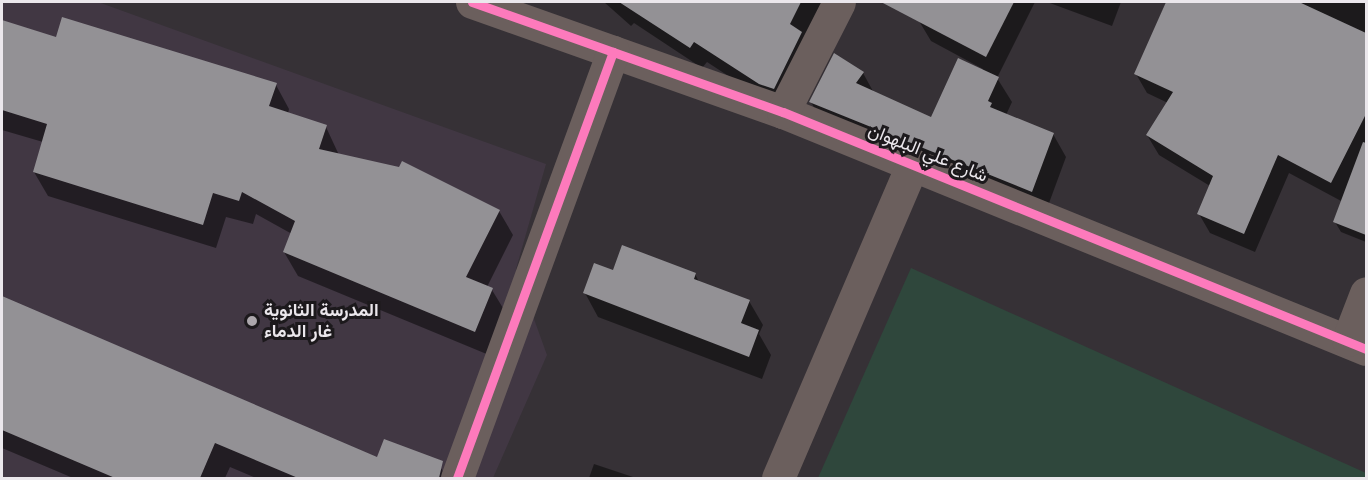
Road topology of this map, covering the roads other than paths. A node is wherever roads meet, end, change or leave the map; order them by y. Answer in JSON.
{"nodes":[{"id":1,"x":472,"y":2,"type":"edge"},
{"id":2,"x":839,"y":2,"type":"edge"},
{"id":3,"x":525,"y":11,"type":"edge"},
{"id":4,"x":613,"y":52,"type":"junction"},
{"id":5,"x":783,"y":112,"type":"junction"},
{"id":6,"x":912,"y":165,"type":"junction"},
{"id":7,"x":1366,"y":293,"type":"edge"},
{"id":8,"x":1357,"y":345,"type":"edge"},
{"id":9,"x":457,"y":478,"type":"edge"},
{"id":10,"x":778,"y":478,"type":"edge"}],
"edges":[{"from":1,"to":3,"type":"street","name":"شارع علي البلهوان"},
{"from":2,"to":5,"type":"street"},
{"from":3,"to":4,"type":"street","name":"شارع علي البلهوان"},
{"from":4,"to":5,"type":"street","name":"شارع علي البلهوان"},
{"from":4,"to":9,"type":"street"},
{"from":5,"to":6,"type":"street","name":"شارع علي البلهوان"},
{"from":6,"to":8,"type":"street","name":"شارع علي البلهوان"},
{"from":6,"to":10,"type":"street"},
{"from":7,"to":8,"type":"street"}]}
